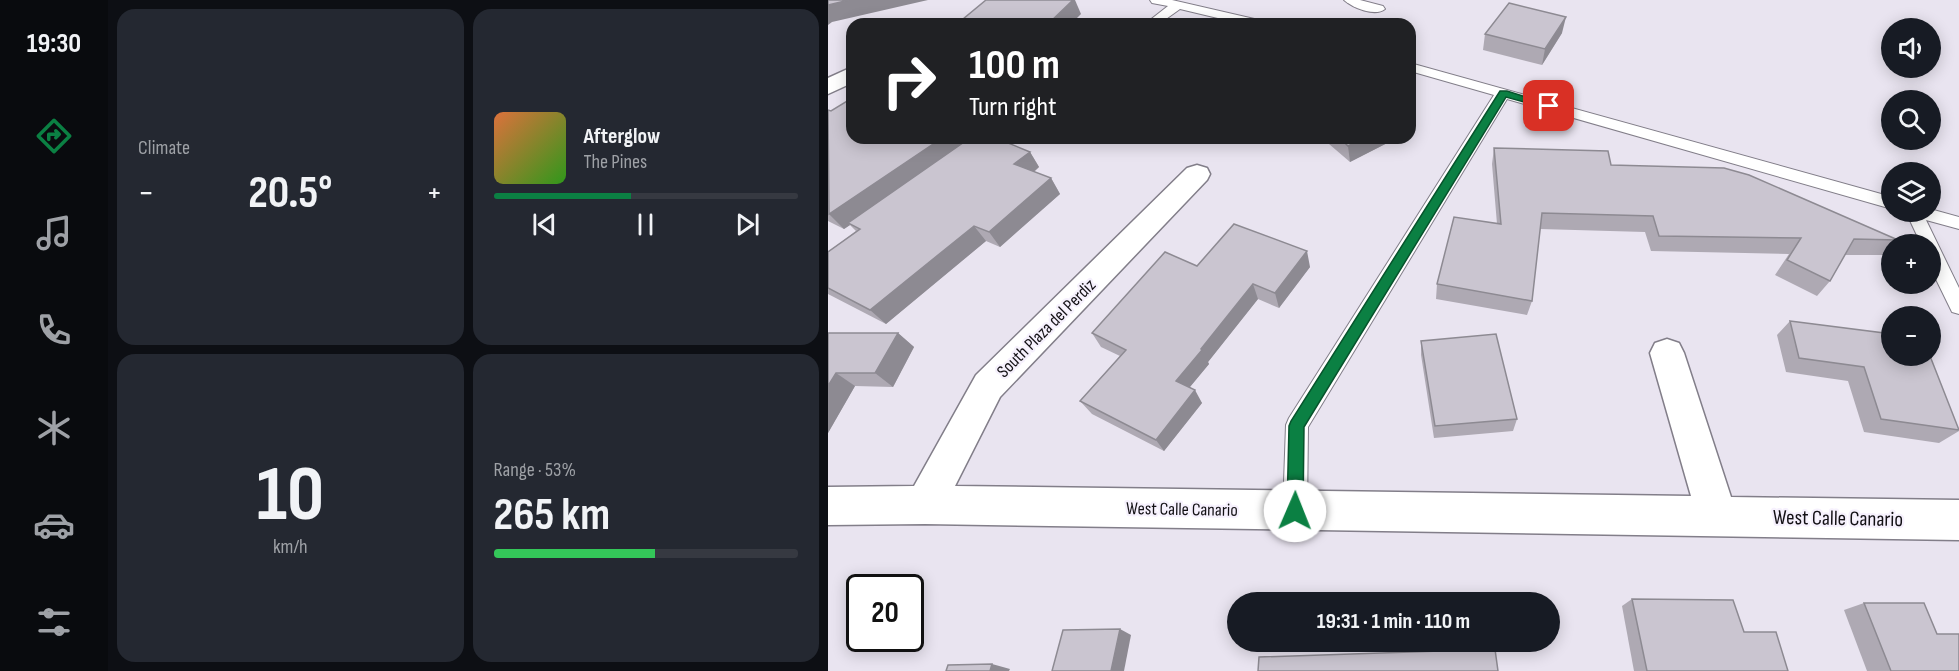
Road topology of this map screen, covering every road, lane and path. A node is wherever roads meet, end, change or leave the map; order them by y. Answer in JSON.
{"nodes":[{"id":1,"x":1156,"y":0,"type":"edge"},
{"id":2,"x":1350,"y":0,"type":"edge"},
{"id":3,"x":1176,"y":6,"type":"junction"},
{"id":4,"x":1379,"y":9,"type":"dead end"},
{"id":5,"x":1159,"y":18,"type":"edge"},
{"id":6,"x":1231,"y":18,"type":"edge"},
{"id":7,"x":1416,"y":69,"type":"edge"},
{"id":8,"x":846,"y":77,"type":"edge"},
{"id":9,"x":828,"y":87,"type":"edge"},
{"id":10,"x":1503,"y":93,"type":"junction"},
{"id":11,"x":1197,"y":174,"type":"dead end"},
{"id":12,"x":1881,"y":201,"type":"edge"},
{"id":13,"x":1941,"y":218,"type":"edge"},
{"id":14,"x":1959,"y":223,"type":"edge"},
{"id":15,"x":1941,"y":269,"type":"edge"},
{"id":16,"x":1959,"y":307,"type":"edge"},
{"id":17,"x":1667,"y":353,"type":"dead end"},
{"id":18,"x":925,"y":505,"type":"junction"},
{"id":19,"x":828,"y":506,"type":"edge"},
{"id":20,"x":1295,"y":511,"type":"junction"},
{"id":21,"x":1717,"y":516,"type":"junction"},
{"id":22,"x":1959,"y":520,"type":"edge"}],
"edges":[{"from":1,"to":3,"type":"lane"},
{"from":2,"to":4,"type":"lane"},
{"from":3,"to":5,"type":"lane"},
{"from":3,"to":6,"type":"lane"},
{"from":7,"to":10,"type":"lane"},
{"from":8,"to":9,"type":"street"},
{"from":10,"to":12,"type":"lane"},
{"from":10,"to":20,"type":"lane"},
{"from":11,"to":18,"type":"street","name":"South Plaza del Perdiz"},
{"from":13,"to":14,"type":"lane"},
{"from":15,"to":16,"type":"lane"},
{"from":17,"to":21,"type":"street"},
{"from":18,"to":19,"type":"street","name":"West Calle Canario"},
{"from":18,"to":20,"type":"street","name":"West Calle Canario"},
{"from":20,"to":21,"type":"street","name":"West Calle Canario"},
{"from":21,"to":22,"type":"street","name":"West Calle Canario"}]}
